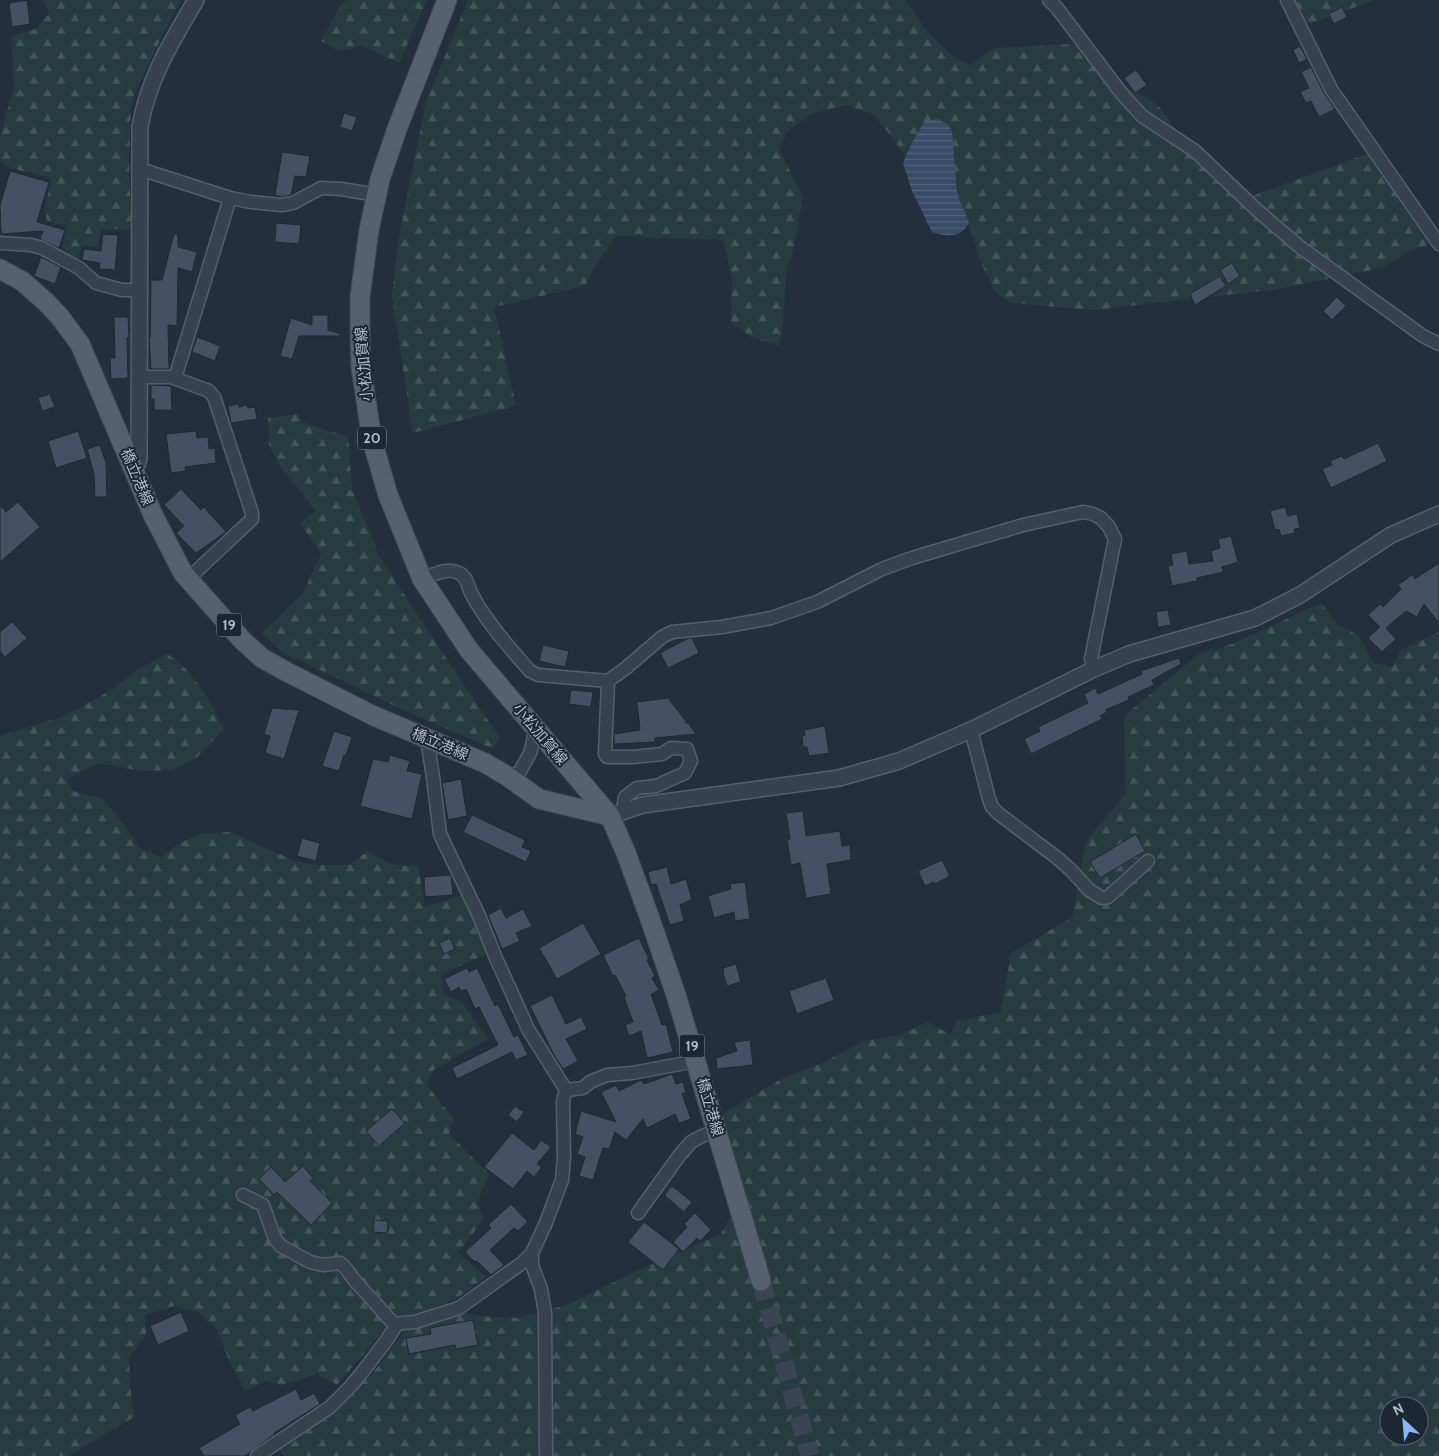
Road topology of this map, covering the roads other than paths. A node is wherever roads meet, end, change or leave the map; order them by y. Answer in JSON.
{"nodes":[{"id":1,"x":196,"y":0,"type":"edge"},
{"id":2,"x":447,"y":0,"type":"edge"},
{"id":3,"x":1049,"y":0,"type":"edge"},
{"id":4,"x":1287,"y":0,"type":"edge"},
{"id":5,"x":140,"y":169,"type":"junction"},
{"id":6,"x":378,"y":195,"type":"junction"},
{"id":7,"x":230,"y":198,"type":"junction"},
{"id":8,"x":0,"y":242,"type":"edge"},
{"id":9,"x":1439,"y":244,"type":"edge"},
{"id":10,"x":0,"y":269,"type":"edge"},
{"id":11,"x":139,"y":290,"type":"junction"},
{"id":12,"x":1439,"y":344,"type":"edge"},
{"id":13,"x":139,"y":377,"type":"junction"},
{"id":14,"x":175,"y":378,"type":"junction"},
{"id":15,"x":135,"y":472,"type":"junction"},
{"id":16,"x":1439,"y":514,"type":"edge"},
{"id":17,"x":188,"y":579,"type":"junction"},
{"id":18,"x":422,"y":579,"type":"junction"},
{"id":19,"x":1094,"y":669,"type":"junction"},
{"id":20,"x":608,"y":681,"type":"junction"},
{"id":21,"x":536,"y":729,"type":"junction"},
{"id":22,"x":971,"y":730,"type":"junction"},
{"id":23,"x":427,"y":739,"type":"junction"},
{"id":24,"x":507,"y":776,"type":"junction"},
{"id":25,"x":617,"y":814,"type":"junction"},
{"id":26,"x":1148,"y":861,"type":"dead end"},
{"id":27,"x":696,"y":1061,"type":"junction"},
{"id":28,"x":566,"y":1090,"type":"junction"},
{"id":29,"x":717,"y":1132,"type":"junction"},
{"id":30,"x":243,"y":1195,"type":"dead end"},
{"id":31,"x":638,"y":1213,"type":"dead end"},
{"id":32,"x":532,"y":1252,"type":"junction"},
{"id":33,"x":761,"y":1281,"type":"tunnel mouth"},
{"id":34,"x":397,"y":1324,"type":"junction"},
{"id":35,"x":257,"y":1456,"type":"edge"},
{"id":36,"x":546,"y":1456,"type":"edge"}],
"edges":[{"from":1,"to":5,"type":"street"},
{"from":2,"to":6,"type":"main road","name":"小松加賀線","number":"20"},
{"from":3,"to":12,"type":"street"},
{"from":4,"to":9,"type":"street"},
{"from":5,"to":7,"type":"street"},
{"from":5,"to":11,"type":"street"},
{"from":6,"to":7,"type":"street"},
{"from":6,"to":18,"type":"main road","name":"小松加賀線","number":"20"},
{"from":7,"to":14,"type":"street"},
{"from":8,"to":11,"type":"street"},
{"from":10,"to":15,"type":"main road","name":"橋立港線","number":"19"},
{"from":11,"to":13,"type":"street"},
{"from":13,"to":14,"type":"street"},
{"from":13,"to":15,"type":"street"},
{"from":14,"to":17,"type":"street"},
{"from":15,"to":17,"type":"main road","name":"橋立港線","number":"19"},
{"from":16,"to":19,"type":"street"},
{"from":17,"to":23,"type":"main road","name":"橋立港線","number":"19"},
{"from":18,"to":20,"type":"street"},
{"from":18,"to":21,"type":"main road","name":"小松加賀線","number":"20"},
{"from":19,"to":20,"type":"street"},
{"from":19,"to":22,"type":"street"},
{"from":20,"to":25,"type":"street"},
{"from":21,"to":24,"type":"street"},
{"from":21,"to":25,"type":"main road","name":"小松加賀線","number":"20"},
{"from":22,"to":25,"type":"street"},
{"from":22,"to":26,"type":"street"},
{"from":23,"to":24,"type":"main road","name":"橋立港線","number":"19"},
{"from":23,"to":28,"type":"street"},
{"from":24,"to":25,"type":"main road","name":"橋立港線","number":"19"},
{"from":25,"to":27,"type":"main road","name":"橋立港線","number":"19"},
{"from":27,"to":28,"type":"street"},
{"from":27,"to":29,"type":"main road","name":"橋立港線","number":"19"},
{"from":28,"to":32,"type":"street"},
{"from":29,"to":31,"type":"street"},
{"from":29,"to":33,"type":"main road","name":"橋立港線","number":"19"},
{"from":30,"to":34,"type":"street"},
{"from":32,"to":34,"type":"street"},
{"from":32,"to":36,"type":"street"},
{"from":34,"to":35,"type":"street"}]}
